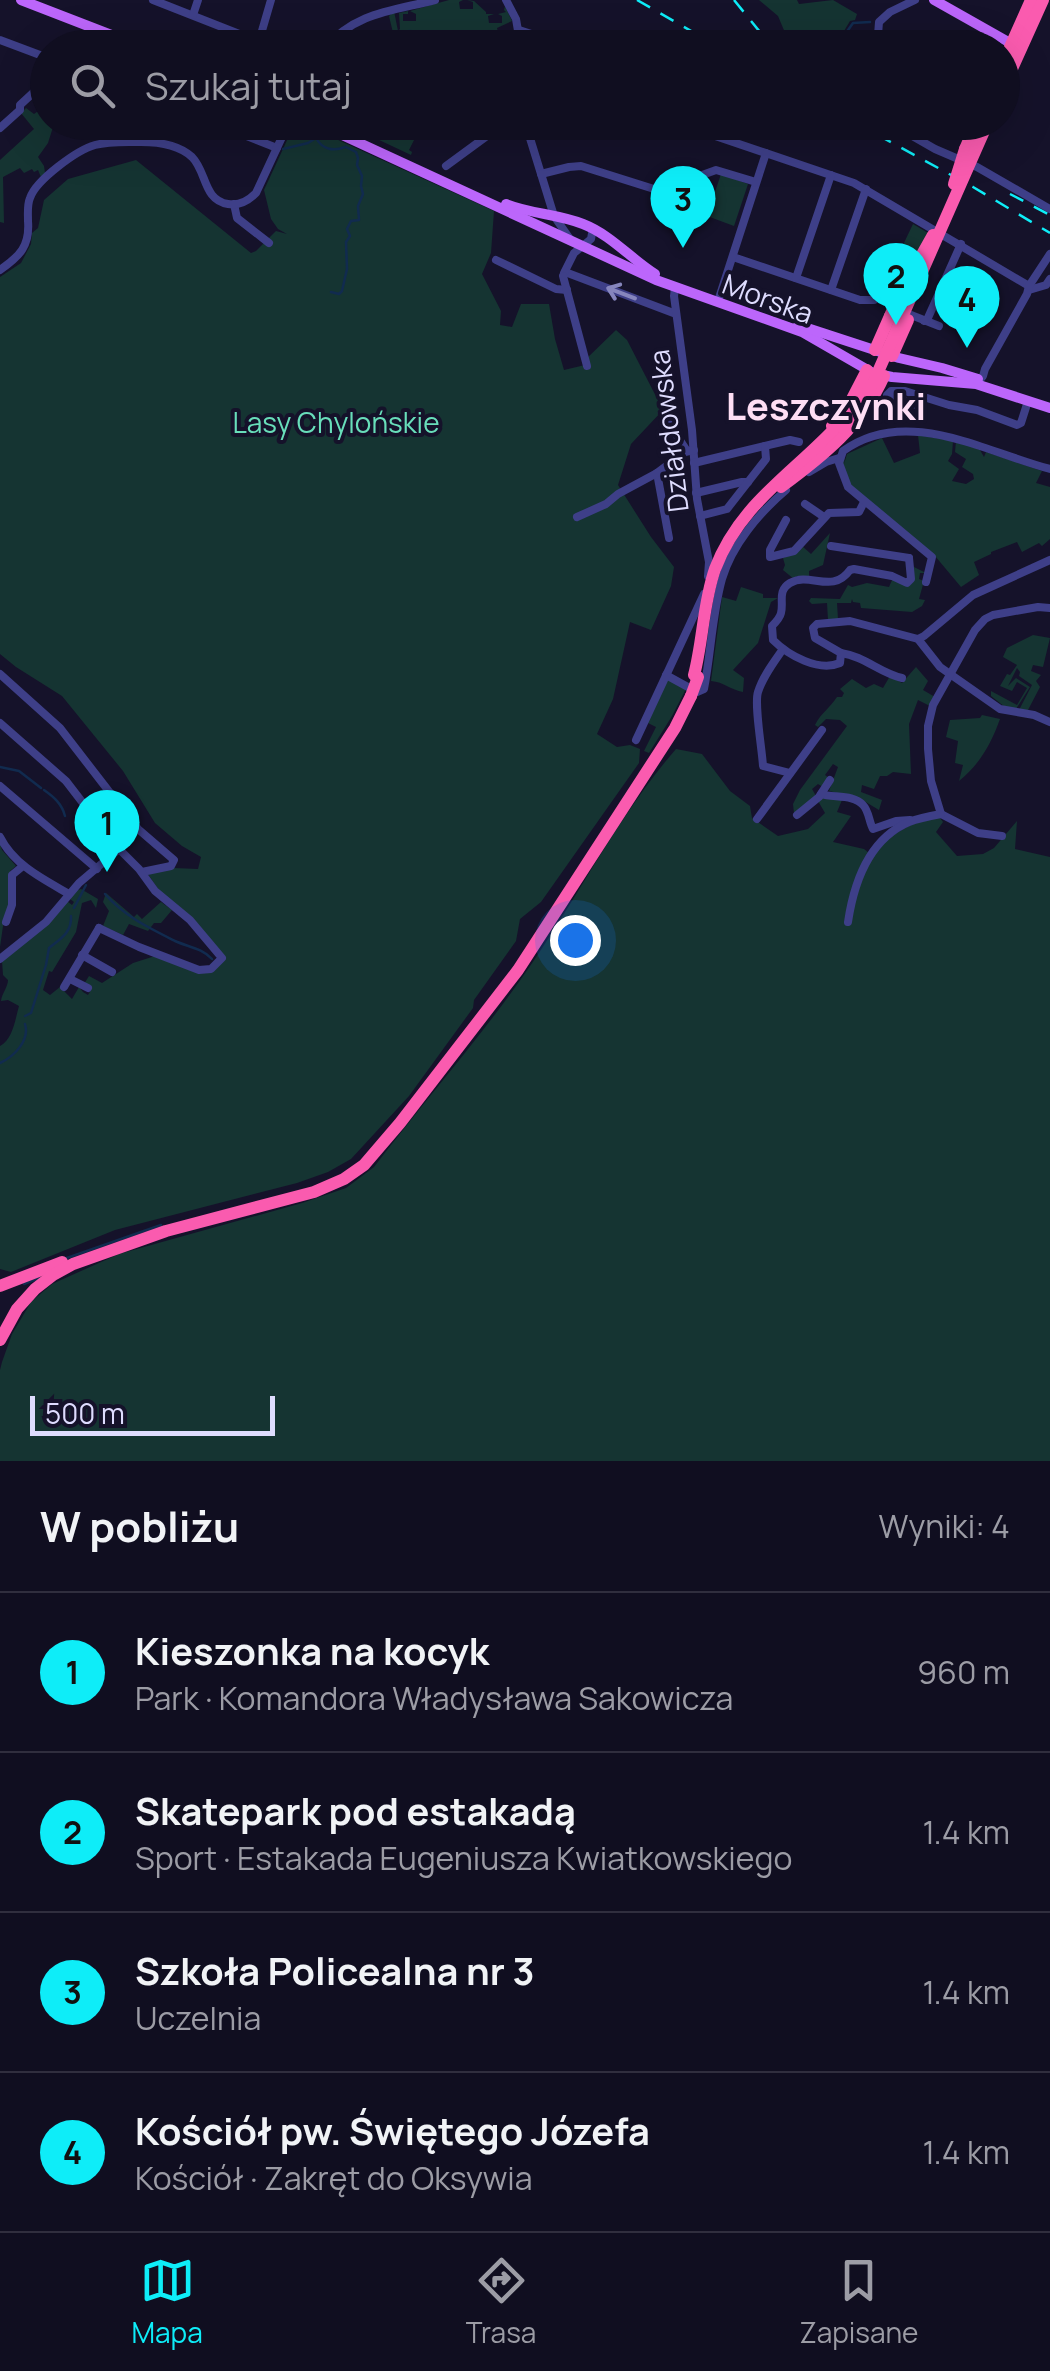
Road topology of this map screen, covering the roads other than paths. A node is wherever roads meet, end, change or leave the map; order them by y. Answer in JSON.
{"nodes":[{"id":1,"x":21,"y":0,"type":"edge"},
{"id":2,"x":38,"y":0,"type":"edge"},
{"id":3,"x":153,"y":0,"type":"edge"},
{"id":4,"x":198,"y":0,"type":"edge"},
{"id":5,"x":271,"y":0,"type":"edge"},
{"id":6,"x":435,"y":0,"type":"edge"},
{"id":7,"x":506,"y":0,"type":"edge"},
{"id":8,"x":915,"y":0,"type":"edge"},
{"id":9,"x":934,"y":0,"type":"edge"},
{"id":10,"x":1040,"y":0,"type":"edge"},
{"id":11,"x":400,"y":4,"type":"edge"},
{"id":12,"x":193,"y":15,"type":"junction"},
{"id":13,"x":99,"y":30,"type":"edge"},
{"id":14,"x":116,"y":30,"type":"edge"},
{"id":15,"x":230,"y":30,"type":"edge"},
{"id":16,"x":261,"y":30,"type":"edge"},
{"id":17,"x":343,"y":30,"type":"edge"},
{"id":18,"x":518,"y":30,"type":"edge"},
{"id":19,"x":878,"y":30,"type":"edge"},
{"id":20,"x":974,"y":30,"type":"edge"},
{"id":21,"x":1018,"y":30,"type":"edge"},
{"id":22,"x":1020,"y":41,"type":"edge"},
{"id":23,"x":1,"y":43,"type":"edge"},
{"id":24,"x":30,"y":52,"type":"edge"},
{"id":25,"x":1020,"y":52,"type":"edge"},
{"id":26,"x":1020,"y":54,"type":"edge"},
{"id":27,"x":1024,"y":56,"type":"junction"},
{"id":28,"x":1020,"y":64,"type":"edge"},
{"id":29,"x":30,"y":96,"type":"edge"},
{"id":30,"x":0,"y":128,"type":"edge"},
{"id":31,"x":257,"y":140,"type":"edge"},
{"id":32,"x":281,"y":140,"type":"edge"},
{"id":33,"x":352,"y":140,"type":"edge"},
{"id":34,"x":367,"y":140,"type":"edge"},
{"id":35,"x":483,"y":140,"type":"edge"},
{"id":36,"x":531,"y":140,"type":"edge"},
{"id":37,"x":727,"y":140,"type":"edge"},
{"id":38,"x":919,"y":140,"type":"edge"},
{"id":39,"x":976,"y":140,"type":"edge"},
{"id":40,"x":978,"y":140,"type":"edge"},
{"id":41,"x":277,"y":148,"type":"junction"},
{"id":42,"x":766,"y":153,"type":"junction"},
{"id":43,"x":968,"y":163,"type":"junction"},
{"id":44,"x":446,"y":166,"type":"dead end"},
{"id":45,"x":541,"y":174,"type":"junction"},
{"id":46,"x":831,"y":175,"type":"junction"},
{"id":47,"x":756,"y":182,"type":"junction"},
{"id":48,"x":866,"y":189,"type":"junction"},
{"id":49,"x":234,"y":204,"type":"junction"},
{"id":50,"x":1050,"y":209,"type":"edge"},
{"id":51,"x":549,"y":212,"type":"junction"},
{"id":52,"x":581,"y":223,"type":"junction"},
{"id":53,"x":594,"y":228,"type":"junction"},
{"id":54,"x":936,"y":234,"type":"junction"},
{"id":55,"x":269,"y":243,"type":"dead end"},
{"id":56,"x":960,"y":244,"type":"junction"},
{"id":57,"x":577,"y":247,"type":"junction"},
{"id":58,"x":1050,"y":254,"type":"edge"},
{"id":59,"x":733,"y":257,"type":"junction"},
{"id":60,"x":496,"y":260,"type":"dead end"},
{"id":61,"x":0,"y":270,"type":"edge"},
{"id":62,"x":564,"y":274,"type":"junction"},
{"id":63,"x":796,"y":278,"type":"junction"},
{"id":64,"x":1050,"y":278,"type":"edge"},
{"id":65,"x":556,"y":288,"type":"junction"},
{"id":66,"x":675,"y":288,"type":"junction"},
{"id":67,"x":1029,"y":288,"type":"junction"},
{"id":68,"x":567,"y":290,"type":"junction"},
{"id":69,"x":832,"y":290,"type":"junction"},
{"id":70,"x":719,"y":298,"type":"junction"},
{"id":71,"x":874,"y":300,"type":"dead end"},
{"id":72,"x":886,"y":300,"type":"dead end"},
{"id":73,"x":676,"y":314,"type":"junction"},
{"id":74,"x":924,"y":322,"type":"junction"},
{"id":75,"x":939,"y":326,"type":"dead end"},
{"id":76,"x":875,"y":350,"type":"junction"},
{"id":77,"x":892,"y":356,"type":"junction"},
{"id":78,"x":587,"y":366,"type":"dead end"},
{"id":79,"x":866,"y":370,"type":"junction"},
{"id":80,"x":884,"y":376,"type":"junction"},
{"id":81,"x":980,"y":378,"type":"junction"},
{"id":82,"x":852,"y":399,"type":"junction"},
{"id":83,"x":1028,"y":401,"type":"junction"},
{"id":84,"x":1050,"y":406,"type":"edge"},
{"id":85,"x":881,"y":408,"type":"dead end"},
{"id":86,"x":865,"y":409,"type":"junction"},
{"id":87,"x":662,"y":413,"type":"dead end"},
{"id":88,"x":798,"y":442,"type":"dead end"},
{"id":89,"x":765,"y":446,"type":"junction"},
{"id":90,"x":690,"y":450,"type":"junction"},
{"id":91,"x":839,"y":458,"type":"junction"},
{"id":92,"x":694,"y":463,"type":"junction"},
{"id":93,"x":1050,"y":469,"type":"edge"},
{"id":94,"x":658,"y":473,"type":"junction"},
{"id":95,"x":748,"y":482,"type":"junction"},
{"id":96,"x":696,"y":493,"type":"junction"},
{"id":97,"x":769,"y":493,"type":"junction"},
{"id":98,"x":864,"y":502,"type":"junction"},
{"id":99,"x":805,"y":504,"type":"dead end"},
{"id":100,"x":700,"y":516,"type":"junction"},
{"id":101,"x":578,"y":517,"type":"dead end"},
{"id":102,"x":824,"y":517,"type":"junction"},
{"id":103,"x":786,"y":520,"type":"dead end"},
{"id":104,"x":669,"y":538,"type":"dead end"},
{"id":105,"x":830,"y":546,"type":"dead end"},
{"id":106,"x":921,"y":547,"type":"junction"},
{"id":107,"x":909,"y":558,"type":"junction"},
{"id":108,"x":1050,"y":560,"type":"edge"},
{"id":109,"x":926,"y":582,"type":"dead end"},
{"id":110,"x":1050,"y":608,"type":"edge"},
{"id":111,"x":918,"y":638,"type":"junction"},
{"id":112,"x":783,"y":649,"type":"junction"},
{"id":113,"x":841,"y":653,"type":"junction"},
{"id":114,"x":0,"y":674,"type":"edge"},
{"id":115,"x":950,"y":674,"type":"junction"},
{"id":116,"x":666,"y":675,"type":"junction"},
{"id":117,"x":902,"y":678,"type":"dead end"},
{"id":118,"x":1050,"y":722,"type":"edge"},
{"id":119,"x":0,"y":723,"type":"edge"},
{"id":120,"x":822,"y":730,"type":"dead end"},
{"id":121,"x":636,"y":740,"type":"dead end"},
{"id":122,"x":790,"y":774,"type":"junction"},
{"id":123,"x":830,"y":780,"type":"dead end"},
{"id":124,"x":0,"y":786,"type":"edge"},
{"id":125,"x":821,"y":794,"type":"junction"},
{"id":126,"x":941,"y":814,"type":"junction"},
{"id":127,"x":797,"y":815,"type":"dead end"},
{"id":128,"x":757,"y":819,"type":"dead end"},
{"id":129,"x":914,"y":820,"type":"junction"},
{"id":130,"x":1002,"y":836,"type":"dead end"},
{"id":131,"x":0,"y":837,"type":"edge"},
{"id":132,"x":119,"y":849,"type":"junction"},
{"id":133,"x":24,"y":866,"type":"junction"},
{"id":134,"x":97,"y":869,"type":"junction"},
{"id":135,"x":142,"y":872,"type":"junction"},
{"id":136,"x":69,"y":894,"type":"junction"},
{"id":137,"x":6,"y":922,"type":"dead end"},
{"id":138,"x":848,"y":922,"type":"dead end"},
{"id":139,"x":98,"y":928,"type":"junction"},
{"id":140,"x":82,"y":955,"type":"junction"},
{"id":141,"x":0,"y":959,"type":"edge"},
{"id":142,"x":112,"y":972,"type":"dead end"},
{"id":143,"x":66,"y":983,"type":"junction"},
{"id":144,"x":88,"y":988,"type":"dead end"},
{"id":145,"x":375,"y":1150,"type":"junction"},
{"id":146,"x":0,"y":1286,"type":"edge"},
{"id":147,"x":0,"y":1340,"type":"edge"}],
"edges":[{"from":1,"to":13,"type":"main road"},
{"from":2,"to":14,"type":"main road"},
{"from":3,"to":12,"type":"street"},
{"from":4,"to":12,"type":"street"},
{"from":5,"to":16,"type":"street"},
{"from":6,"to":11,"type":"street"},
{"from":7,"to":18,"type":"street"},
{"from":8,"to":19,"type":"street"},
{"from":9,"to":20,"type":"main road"},
{"from":10,"to":21,"type":"highway"},
{"from":10,"to":22,"type":"highway","bridge":true},
{"from":10,"to":26,"type":"highway","bridge":true},
{"from":10,"to":27,"type":"highway","bridge":true},
{"from":11,"to":17,"type":"street"},
{"from":12,"to":15,"type":"street"},
{"from":23,"to":24,"type":"street"},
{"from":25,"to":27,"type":"main road"},
{"from":27,"to":28,"type":"highway"},
{"from":29,"to":30,"type":"street"},
{"from":31,"to":41,"type":"street"},
{"from":32,"to":41,"type":"street"},
{"from":33,"to":57,"type":"main road","name":"Morska"},
{"from":34,"to":51,"type":"main road","name":"Morska"},
{"from":35,"to":44,"type":"street"},
{"from":36,"to":45,"type":"street"},
{"from":37,"to":42,"type":"street"},
{"from":38,"to":43,"type":"street"},
{"from":39,"to":43,"type":"street"},
{"from":40,"to":54,"type":"highway","bridge":true},
{"from":41,"to":49,"type":"street"},
{"from":42,"to":46,"type":"street"},
{"from":42,"to":47,"type":"street"},
{"from":43,"to":50,"type":"street"},
{"from":45,"to":47,"type":"street"},
{"from":45,"to":51,"type":"street"},
{"from":46,"to":48,"type":"street"},
{"from":46,"to":63,"type":"street"},
{"from":47,"to":59,"type":"street"},
{"from":48,"to":56,"type":"street"},
{"from":48,"to":69,"type":"street"},
{"from":49,"to":55,"type":"street"},
{"from":49,"to":61,"type":"street"},
{"from":51,"to":52,"type":"main road","name":"Morska"},
{"from":51,"to":57,"type":"street"},
{"from":52,"to":53,"type":"main road","name":"Morska"},
{"from":52,"to":57,"type":"street"},
{"from":53,"to":57,"type":"street"},
{"from":53,"to":70,"type":"main road","name":"Morska"},
{"from":54,"to":76,"type":"highway","bridge":true},
{"from":54,"to":77,"type":"highway","bridge":true},
{"from":54,"to":97,"type":"highway","bridge":true},
{"from":56,"to":67,"type":"street"},
{"from":56,"to":74,"type":"street"},
{"from":57,"to":62,"type":"street"},
{"from":57,"to":66,"type":"main road","name":"Morska"},
{"from":58,"to":67,"type":"street"},
{"from":59,"to":63,"type":"street"},
{"from":59,"to":70,"type":"street"},
{"from":60,"to":65,"type":"street"},
{"from":62,"to":65,"type":"street"},
{"from":62,"to":68,"type":"street"},
{"from":73,"to":62,"type":"street","one_way":true},
{"from":63,"to":69,"type":"street"},
{"from":64,"to":67,"type":"street"},
{"from":65,"to":68,"type":"street"},
{"from":66,"to":73,"type":"street","name":"Działdowska"},
{"from":66,"to":79,"type":"main road","name":"Morska"},
{"from":67,"to":81,"type":"street"},
{"from":68,"to":78,"type":"street"},
{"from":69,"to":71,"type":"street"},
{"from":70,"to":76,"type":"main road","name":"Morska"},
{"from":72,"to":74,"type":"street"},
{"from":73,"to":90,"type":"street","name":"Działdowska"},
{"from":74,"to":75,"type":"street"},
{"from":76,"to":77,"type":"main road","name":"Morska"},
{"from":76,"to":79,"type":"main road"},
{"from":77,"to":80,"type":"main road"},
{"from":77,"to":81,"type":"main road","name":"Morska"},
{"from":79,"to":80,"type":"main road","name":"Morska"},
{"from":79,"to":82,"type":"highway"},
{"from":80,"to":81,"type":"main road","name":"Morska"},
{"from":80,"to":86,"type":"highway"},
{"from":81,"to":83,"type":"main road","name":"Morska"},
{"from":81,"to":84,"type":"main road","name":"Morska"},
{"from":82,"to":86,"type":"highway"},
{"from":82,"to":97,"type":"highway"},
{"from":83,"to":84,"type":"main road","name":"Morska"},
{"from":83,"to":85,"type":"street"},
{"from":86,"to":97,"type":"highway"},
{"from":87,"to":90,"type":"street"},
{"from":88,"to":89,"type":"street"},
{"from":89,"to":92,"type":"street"},
{"from":89,"to":95,"type":"street"},
{"from":90,"to":92,"type":"street","name":"Działdowska"},
{"from":90,"to":94,"type":"street"},
{"from":91,"to":93,"type":"street"},
{"from":91,"to":98,"type":"street"},
{"from":91,"to":116,"type":"street"},
{"from":92,"to":96,"type":"street","name":"Działdowska"},
{"from":94,"to":101,"type":"street"},
{"from":94,"to":104,"type":"street"},
{"from":95,"to":96,"type":"street"},
{"from":95,"to":100,"type":"street"},
{"from":96,"to":100,"type":"street","name":"Działdowska"},
{"from":97,"to":145,"type":"highway","bridge":true},
{"from":98,"to":102,"type":"street"},
{"from":98,"to":106,"type":"street"},
{"from":99,"to":102,"type":"street"},
{"from":100,"to":116,"type":"street","name":"Działdowska"},
{"from":102,"to":103,"type":"street"},
{"from":105,"to":107,"type":"street"},
{"from":106,"to":107,"type":"street"},
{"from":106,"to":109,"type":"street"},
{"from":107,"to":112,"type":"street"},
{"from":108,"to":111,"type":"street"},
{"from":110,"to":115,"type":"street"},
{"from":111,"to":113,"type":"street"},
{"from":111,"to":115,"type":"street"},
{"from":112,"to":113,"type":"street"},
{"from":112,"to":122,"type":"street"},
{"from":113,"to":117,"type":"street"},
{"from":114,"to":135,"type":"street"},
{"from":115,"to":118,"type":"street"},
{"from":115,"to":126,"type":"street"},
{"from":116,"to":121,"type":"street"},
{"from":119,"to":132,"type":"street"},
{"from":120,"to":122,"type":"street"},
{"from":122,"to":128,"type":"street"},
{"from":123,"to":125,"type":"street"},
{"from":124,"to":134,"type":"street"},
{"from":125,"to":127,"type":"street"},
{"from":125,"to":129,"type":"street"},
{"from":126,"to":129,"type":"street"},
{"from":126,"to":130,"type":"street"},
{"from":129,"to":138,"type":"street"},
{"from":131,"to":133,"type":"street"},
{"from":132,"to":134,"type":"street"},
{"from":132,"to":135,"type":"street"},
{"from":133,"to":136,"type":"street"},
{"from":133,"to":137,"type":"street"},
{"from":134,"to":136,"type":"street"},
{"from":135,"to":139,"type":"street"},
{"from":136,"to":141,"type":"street"},
{"from":139,"to":140,"type":"street"},
{"from":139,"to":143,"type":"street"},
{"from":140,"to":142,"type":"street"},
{"from":140,"to":143,"type":"street"},
{"from":143,"to":144,"type":"street"},
{"from":145,"to":146,"type":"highway"},
{"from":145,"to":147,"type":"highway"}]}
